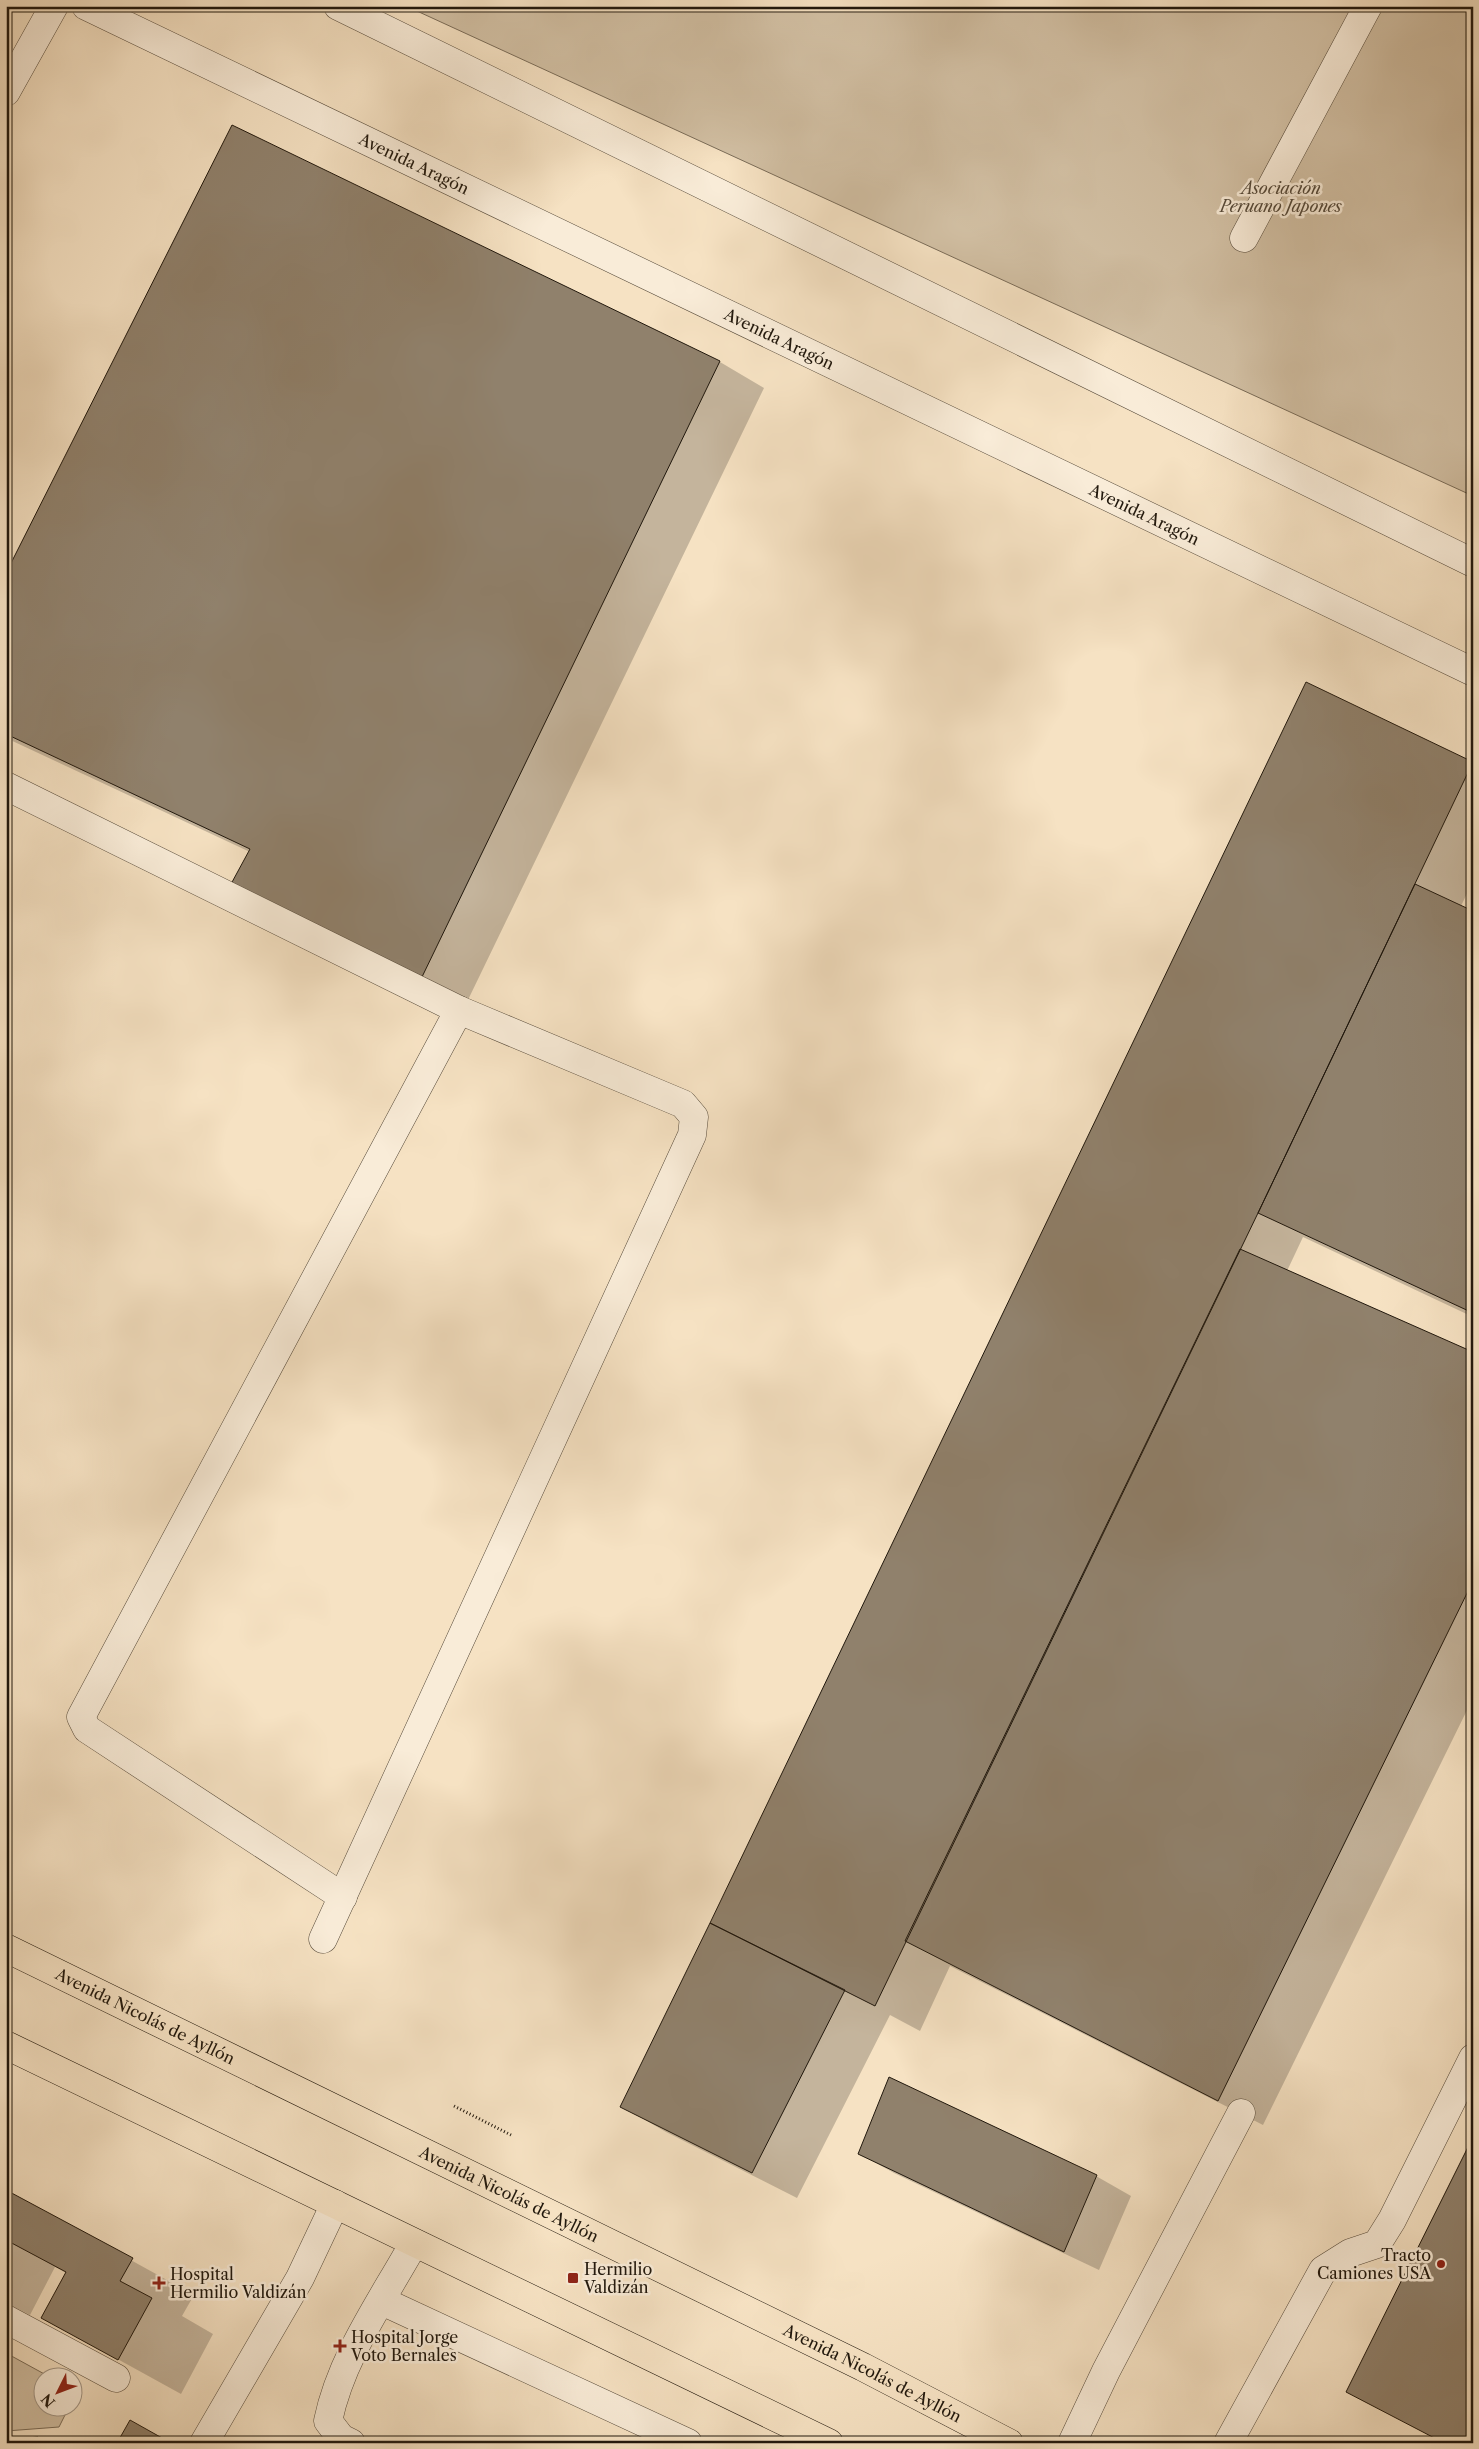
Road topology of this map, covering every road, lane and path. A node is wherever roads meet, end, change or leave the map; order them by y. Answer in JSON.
{"nodes":[{"id":1,"x":54,"y":6,"type":"edge"},
{"id":2,"x":86,"y":6,"type":"edge"},
{"id":3,"x":338,"y":6,"type":"edge"},
{"id":4,"x":1368,"y":6,"type":"edge"},
{"id":5,"x":6,"y":92,"type":"edge"},
{"id":6,"x":1244,"y":238,"type":"dead end"},
{"id":7,"x":1473,"y":564,"type":"edge"},
{"id":8,"x":1473,"y":672,"type":"edge"},
{"id":9,"x":6,"y":786,"type":"edge"},
{"id":10,"x":459,"y":1010,"type":"junction"},
{"id":11,"x":343,"y":1897,"type":"junction"},
{"id":12,"x":323,"y":1939,"type":"dead end"},
{"id":13,"x":6,"y":1948,"type":"edge"},
{"id":14,"x":6,"y":2046,"type":"edge"},
{"id":15,"x":1473,"y":2058,"type":"edge"},
{"id":16,"x":454,"y":2106,"type":"dead end"},
{"id":17,"x":1241,"y":2114,"type":"dead end"},
{"id":18,"x":511,"y":2136,"type":"dead end"},
{"id":19,"x":335,"y":2204,"type":"junction"},
{"id":20,"x":414,"y":2243,"type":"junction"},
{"id":21,"x":382,"y":2301,"type":"junction"},
{"id":22,"x":6,"y":2319,"type":"edge"},
{"id":23,"x":116,"y":2378,"type":"dead end"},
{"id":24,"x":204,"y":2443,"type":"edge"},
{"id":25,"x":351,"y":2443,"type":"edge"},
{"id":26,"x":688,"y":2443,"type":"edge"},
{"id":27,"x":829,"y":2443,"type":"edge"},
{"id":28,"x":1010,"y":2443,"type":"edge"},
{"id":29,"x":1072,"y":2443,"type":"edge"},
{"id":30,"x":1228,"y":2443,"type":"edge"}],
"edges":[{"from":1,"to":5,"type":"street"},
{"from":2,"to":8,"type":"street","name":"Avenida Aragón"},
{"from":3,"to":7,"type":"street"},
{"from":4,"to":6,"type":"street"},
{"from":9,"to":10,"type":"street"},
{"from":10,"to":11,"type":"street"},
{"from":10,"to":11,"type":"street"},
{"from":11,"to":12,"type":"street"},
{"from":13,"to":28,"type":"main road","name":"Avenida Nicolás de Ayllón"},
{"from":14,"to":19,"type":"main road"},
{"from":15,"to":30,"type":"street"},
{"from":16,"to":18,"type":"path"},
{"from":17,"to":29,"type":"street"},
{"from":19,"to":20,"type":"main road"},
{"from":19,"to":24,"type":"street"},
{"from":20,"to":21,"type":"street"},
{"from":20,"to":27,"type":"main road"},
{"from":21,"to":25,"type":"street"},
{"from":21,"to":26,"type":"street"},
{"from":22,"to":23,"type":"street"}]}
